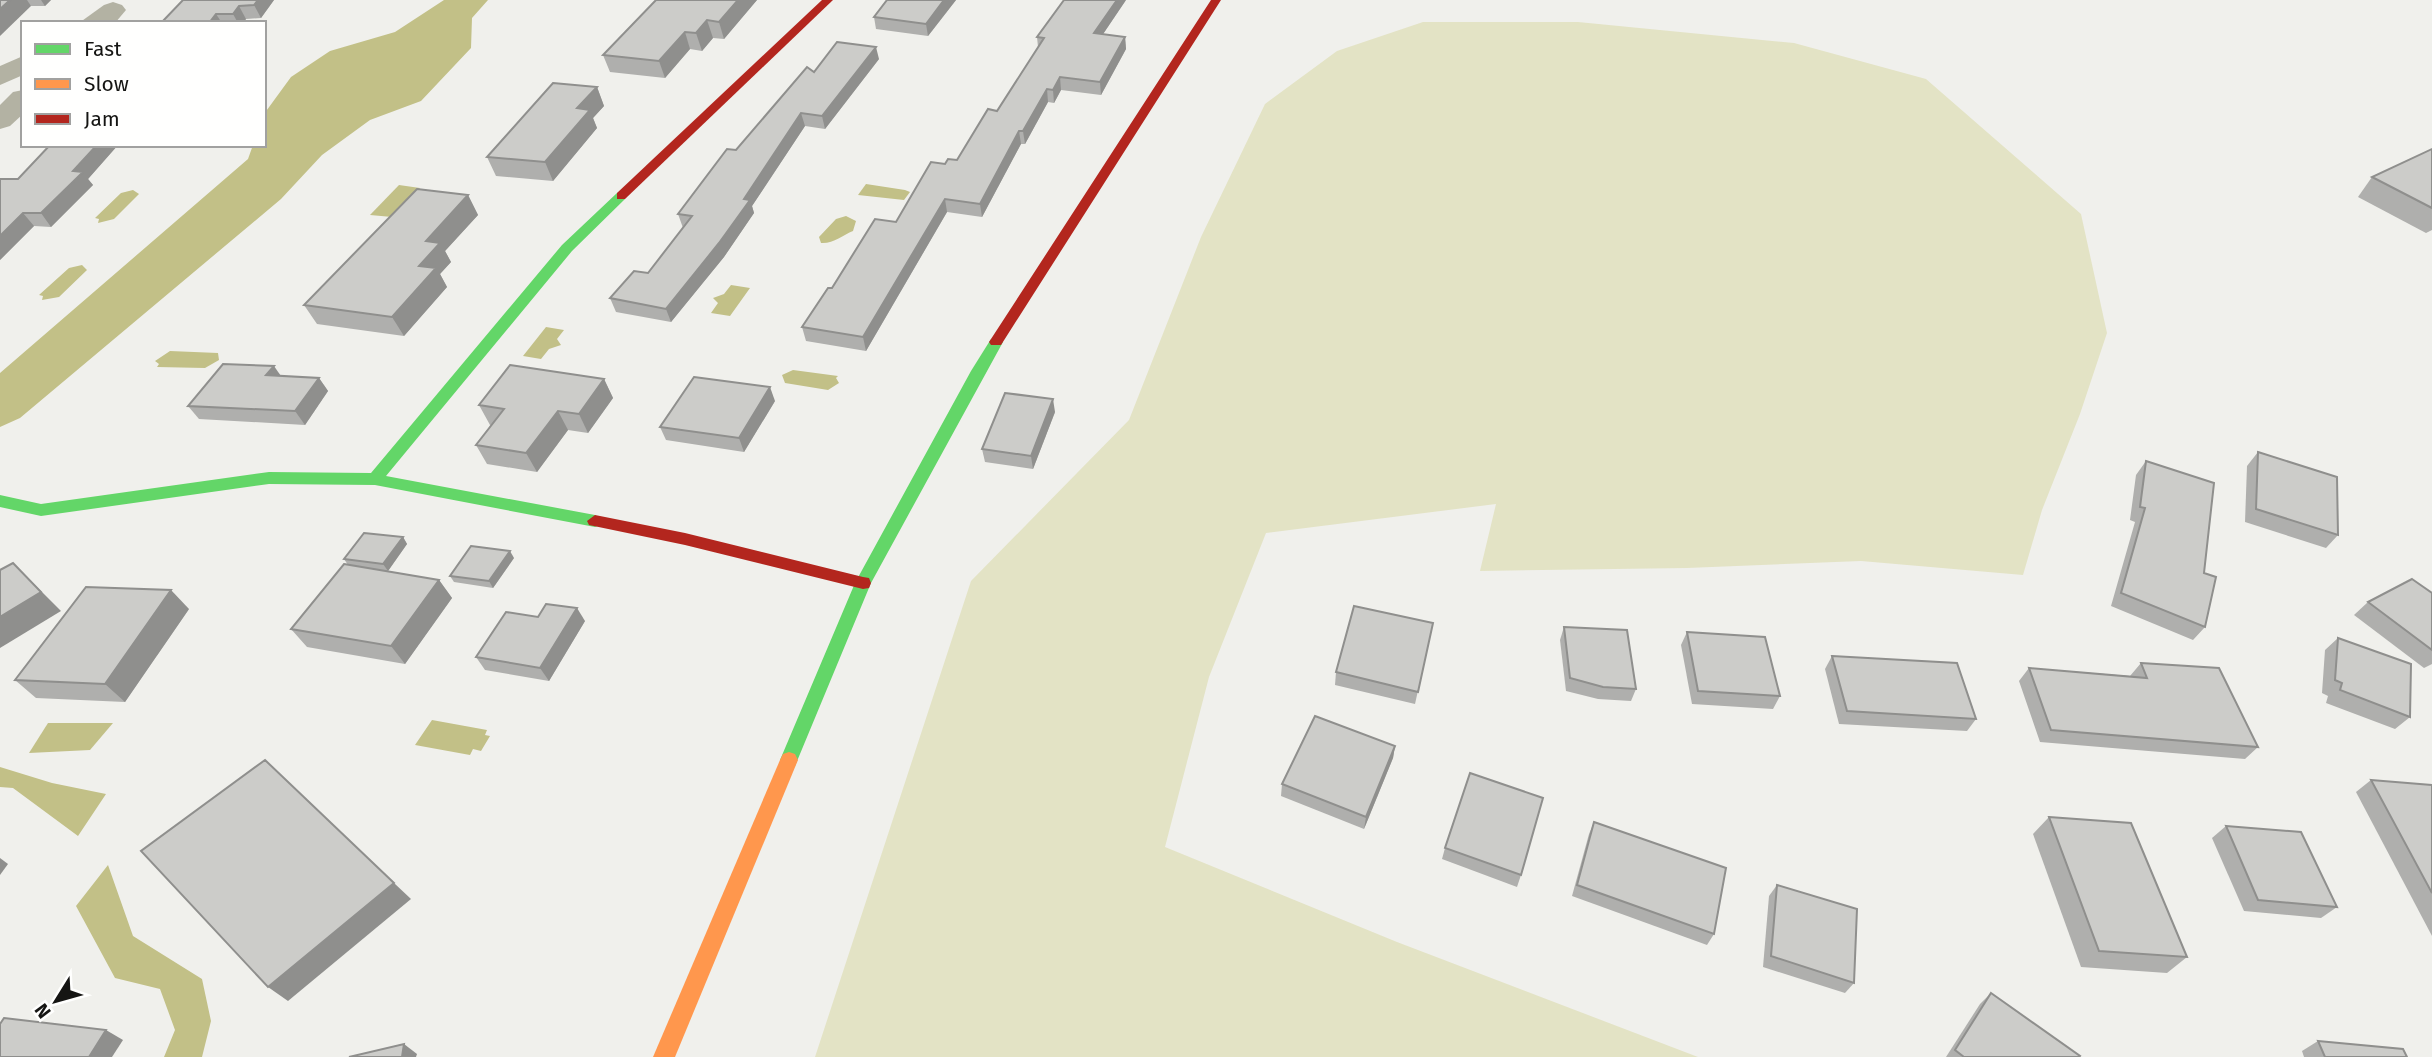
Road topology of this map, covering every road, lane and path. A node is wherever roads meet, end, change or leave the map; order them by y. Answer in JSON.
{"nodes":[{"id":1,"x":828,"y":0,"type":"edge"},
{"id":2,"x":1216,"y":0,"type":"edge"},
{"id":3,"x":21,"y":65,"type":"edge"},
{"id":4,"x":0,"y":77,"type":"edge"},
{"id":5,"x":21,"y":100,"type":"edge"},
{"id":6,"x":0,"y":120,"type":"edge"},
{"id":7,"x":375,"y":479,"type":"junction"},
{"id":8,"x":0,"y":500,"type":"edge"},
{"id":9,"x":863,"y":583,"type":"junction"},
{"id":10,"x":664,"y":1057,"type":"edge"}],
"edges":[{"from":1,"to":7,"type":"street"},
{"from":2,"to":9,"type":"street"},
{"from":3,"to":4,"type":"street"},
{"from":5,"to":6,"type":"street"},
{"from":7,"to":8,"type":"street"},
{"from":7,"to":9,"type":"street"},
{"from":9,"to":10,"type":"street"}]}
